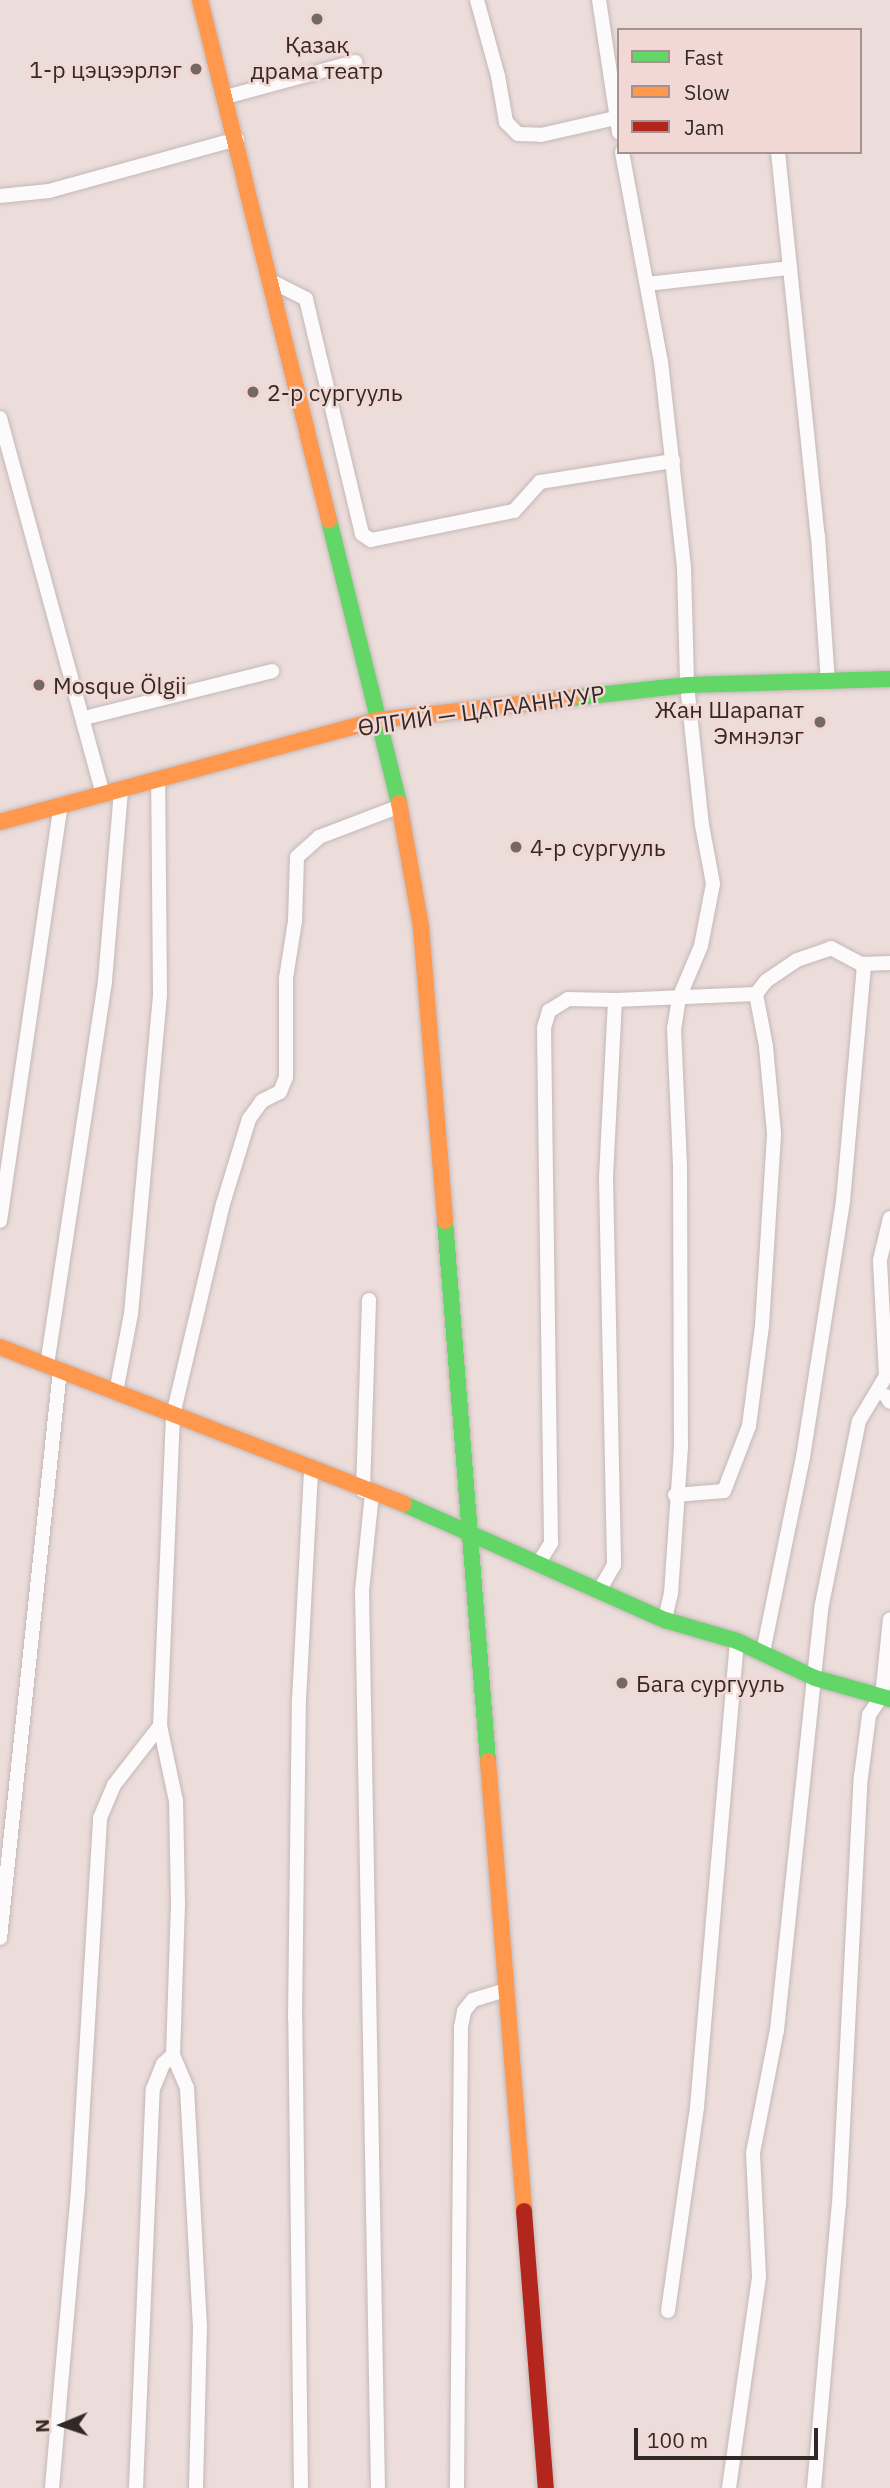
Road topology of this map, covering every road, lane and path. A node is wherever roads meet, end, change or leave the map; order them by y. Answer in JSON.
{"nodes":[{"id":1,"x":200,"y":0,"type":"edge"},
{"id":2,"x":477,"y":0,"type":"edge"},
{"id":3,"x":599,"y":0,"type":"edge"},
{"id":4,"x":355,"y":62,"type":"dead end"},
{"id":5,"x":616,"y":96,"type":"edge"},
{"id":6,"x":226,"y":97,"type":"junction"},
{"id":7,"x":617,"y":126,"type":"edge"},
{"id":8,"x":237,"y":139,"type":"junction"},
{"id":9,"x":622,"y":154,"type":"edge"},
{"id":10,"x":778,"y":154,"type":"edge"},
{"id":11,"x":0,"y":197,"type":"edge"},
{"id":12,"x":790,"y":268,"type":"junction"},
{"id":13,"x":273,"y":282,"type":"junction"},
{"id":14,"x":647,"y":284,"type":"junction"},
{"id":15,"x":1,"y":422,"type":"edge"},
{"id":16,"x":673,"y":461,"type":"junction"},
{"id":17,"x":272,"y":671,"type":"dead end"},
{"id":18,"x":890,"y":679,"type":"edge"},
{"id":19,"x":828,"y":681,"type":"junction"},
{"id":20,"x":687,"y":685,"type":"junction"},
{"id":21,"x":84,"y":718,"type":"junction"},
{"id":22,"x":379,"y":720,"type":"junction"},
{"id":23,"x":158,"y":780,"type":"junction"},
{"id":24,"x":121,"y":790,"type":"junction"},
{"id":25,"x":103,"y":794,"type":"junction"},
{"id":26,"x":61,"y":804,"type":"junction"},
{"id":27,"x":400,"y":806,"type":"junction"},
{"id":28,"x":0,"y":822,"type":"edge"},
{"id":29,"x":890,"y":963,"type":"edge"},
{"id":30,"x":864,"y":964,"type":"junction"},
{"id":31,"x":756,"y":994,"type":"junction"},
{"id":32,"x":678,"y":998,"type":"junction"},
{"id":33,"x":615,"y":1000,"type":"junction"},
{"id":34,"x":890,"y":1218,"type":"edge"},
{"id":35,"x":0,"y":1221,"type":"edge"},
{"id":36,"x":369,"y":1300,"type":"dead end"},
{"id":37,"x":0,"y":1347,"type":"edge"},
{"id":38,"x":53,"y":1368,"type":"junction"},
{"id":39,"x":116,"y":1392,"type":"junction"},
{"id":40,"x":173,"y":1415,"type":"junction"},
{"id":41,"x":311,"y":1468,"type":"junction"},
{"id":42,"x":368,"y":1492,"type":"junction"},
{"id":43,"x":675,"y":1495,"type":"junction"},
{"id":44,"x":467,"y":1529,"type":"junction"},
{"id":45,"x":538,"y":1564,"type":"junction"},
{"id":46,"x":600,"y":1589,"type":"junction"},
{"id":47,"x":890,"y":1619,"type":"edge"},
{"id":48,"x":665,"y":1620,"type":"junction"},
{"id":49,"x":737,"y":1641,"type":"junction"},
{"id":50,"x":763,"y":1652,"type":"junction"},
{"id":51,"x":815,"y":1678,"type":"junction"},
{"id":52,"x":886,"y":1697,"type":"edge"},
{"id":53,"x":160,"y":1726,"type":"junction"},
{"id":54,"x":6,"y":1809,"type":"edge"},
{"id":55,"x":0,"y":1938,"type":"edge"},
{"id":56,"x":503,"y":1991,"type":"junction"},
{"id":57,"x":173,"y":2056,"type":"junction"},
{"id":58,"x":668,"y":2311,"type":"dead end"},
{"id":59,"x":52,"y":2488,"type":"edge"},
{"id":60,"x":136,"y":2488,"type":"edge"},
{"id":61,"x":196,"y":2488,"type":"edge"},
{"id":62,"x":302,"y":2488,"type":"edge"},
{"id":63,"x":378,"y":2488,"type":"edge"},
{"id":64,"x":457,"y":2488,"type":"edge"},
{"id":65,"x":546,"y":2488,"type":"edge"},
{"id":66,"x":729,"y":2488,"type":"edge"},
{"id":67,"x":814,"y":2488,"type":"edge"}],
"edges":[{"from":1,"to":6,"type":"main road"},
{"from":2,"to":7,"type":"street"},
{"from":3,"to":5,"type":"street"},
{"from":4,"to":6,"type":"street"},
{"from":6,"to":8,"type":"main road"},
{"from":8,"to":11,"type":"street"},
{"from":8,"to":13,"type":"main road"},
{"from":9,"to":14,"type":"street"},
{"from":10,"to":12,"type":"street"},
{"from":12,"to":14,"type":"street"},
{"from":12,"to":19,"type":"street"},
{"from":13,"to":16,"type":"street"},
{"from":13,"to":22,"type":"main road"},
{"from":14,"to":16,"type":"street"},
{"from":15,"to":21,"type":"street"},
{"from":16,"to":20,"type":"street"},
{"from":17,"to":21,"type":"street"},
{"from":18,"to":19,"type":"main road","name":"ӨЛГИЙ — ЦАГААННУУР"},
{"from":19,"to":20,"type":"main road","name":"ӨЛГИЙ — ЦАГААННУУР"},
{"from":20,"to":22,"type":"main road","name":"ӨЛГИЙ — ЦАГААННУУР"},
{"from":20,"to":32,"type":"street"},
{"from":21,"to":25,"type":"street"},
{"from":22,"to":23,"type":"main road","name":"ӨЛГИЙ — ЦАГААННУУР"},
{"from":22,"to":27,"type":"main road"},
{"from":23,"to":24,"type":"main road","name":"ӨЛГИЙ — ЦАГААННУУР"},
{"from":23,"to":39,"type":"street"},
{"from":24,"to":25,"type":"main road","name":"ӨЛГИЙ — ЦАГААННУУР"},
{"from":24,"to":38,"type":"street"},
{"from":25,"to":26,"type":"main road","name":"ӨЛГИЙ — ЦАГААННУУР"},
{"from":26,"to":28,"type":"main road","name":"ӨЛГИЙ — ЦАГААННУУР"},
{"from":26,"to":35,"type":"street"},
{"from":27,"to":40,"type":"street"},
{"from":27,"to":44,"type":"main road"},
{"from":29,"to":30,"type":"street"},
{"from":30,"to":31,"type":"street"},
{"from":30,"to":50,"type":"street"},
{"from":31,"to":32,"type":"street"},
{"from":31,"to":43,"type":"street"},
{"from":32,"to":33,"type":"street"},
{"from":32,"to":43,"type":"street"},
{"from":33,"to":45,"type":"street"},
{"from":33,"to":46,"type":"street"},
{"from":34,"to":51,"type":"street"},
{"from":36,"to":42,"type":"street"},
{"from":37,"to":38,"type":"main road"},
{"from":38,"to":39,"type":"main road"},
{"from":38,"to":54,"type":"street"},
{"from":39,"to":40,"type":"main road"},
{"from":40,"to":41,"type":"main road"},
{"from":40,"to":53,"type":"street"},
{"from":41,"to":42,"type":"main road"},
{"from":41,"to":62,"type":"street"},
{"from":42,"to":44,"type":"main road"},
{"from":42,"to":63,"type":"street"},
{"from":43,"to":48,"type":"street"},
{"from":44,"to":45,"type":"main road"},
{"from":44,"to":56,"type":"main road"},
{"from":45,"to":46,"type":"main road"},
{"from":46,"to":48,"type":"main road"},
{"from":47,"to":52,"type":"street"},
{"from":48,"to":49,"type":"main road"},
{"from":49,"to":50,"type":"main road"},
{"from":49,"to":58,"type":"street"},
{"from":50,"to":51,"type":"main road"},
{"from":51,"to":52,"type":"main road"},
{"from":51,"to":66,"type":"street"},
{"from":52,"to":67,"type":"street"},
{"from":53,"to":57,"type":"street"},
{"from":53,"to":59,"type":"street"},
{"from":54,"to":55,"type":"street"},
{"from":56,"to":64,"type":"street"},
{"from":56,"to":65,"type":"main road"},
{"from":57,"to":60,"type":"street"},
{"from":57,"to":61,"type":"street"}]}
